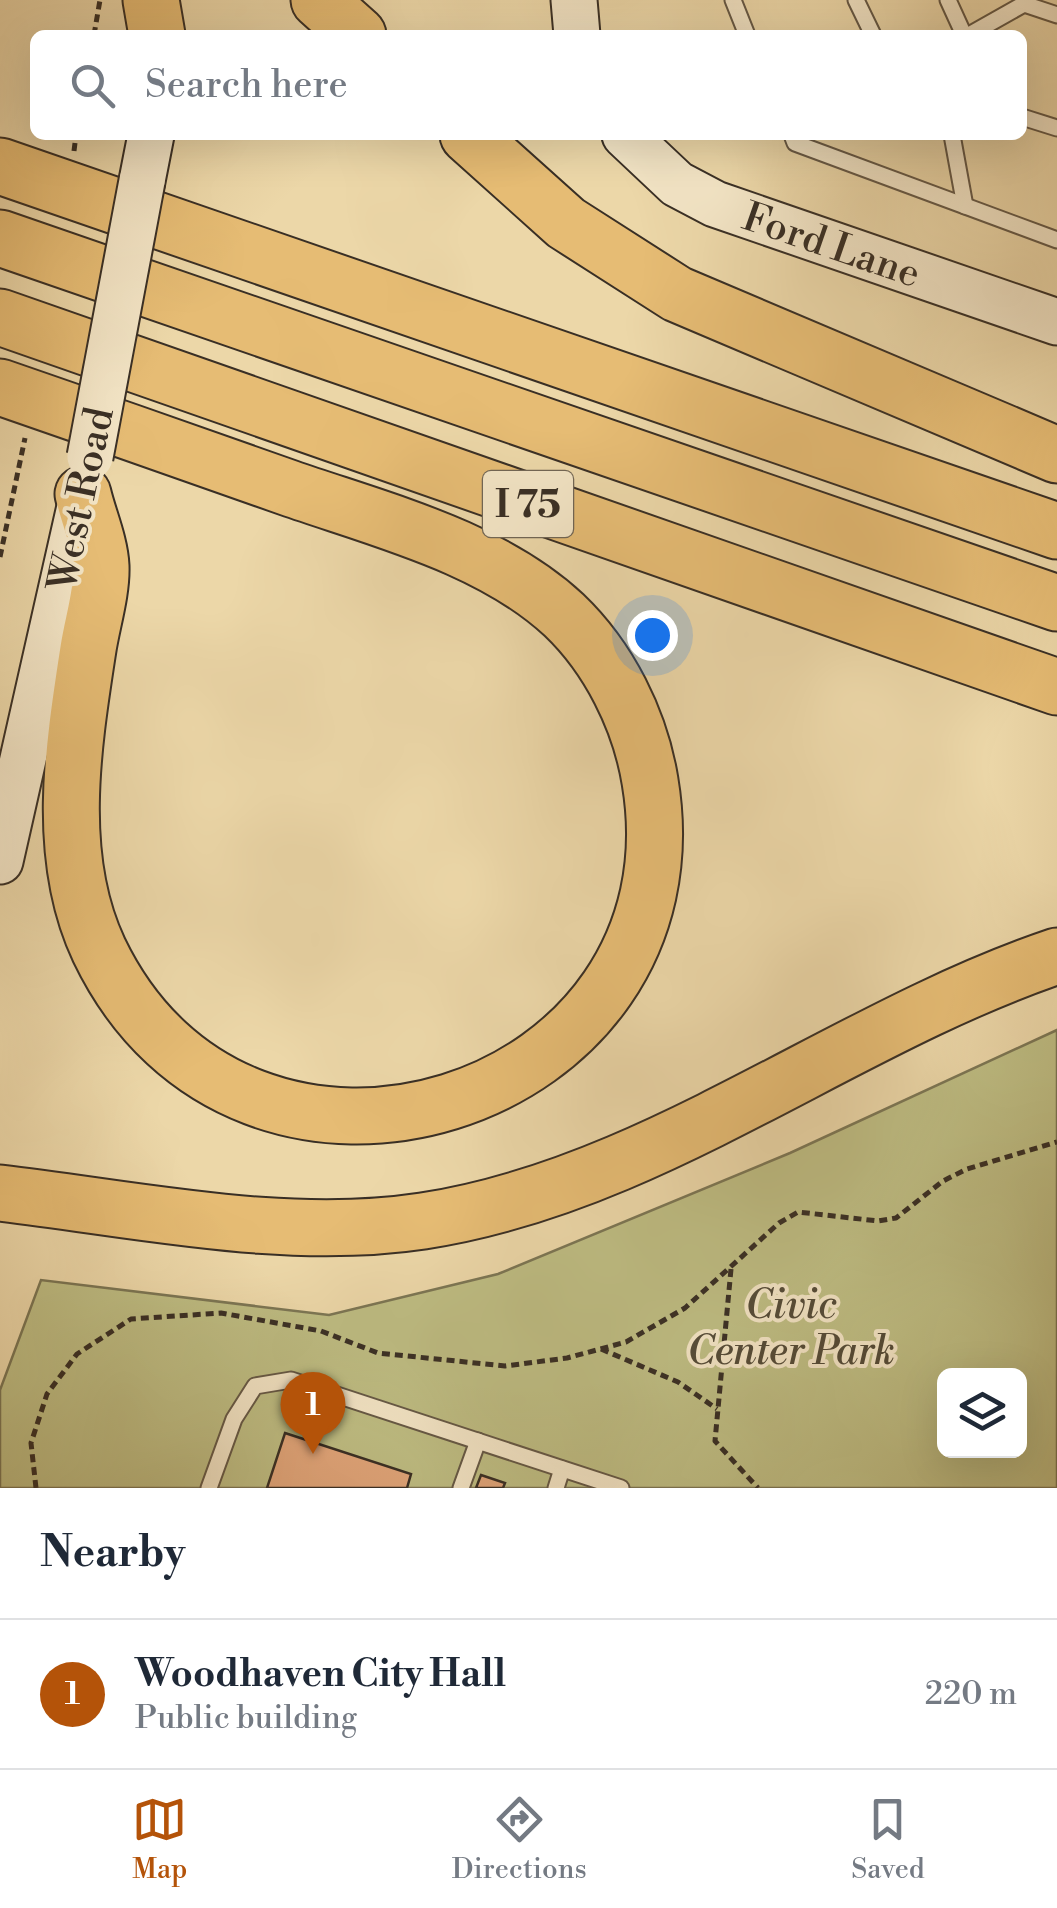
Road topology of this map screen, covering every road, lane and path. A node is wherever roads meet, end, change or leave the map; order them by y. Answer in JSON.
{"nodes":[{"id":1,"x":100,"y":0,"type":"edge"},
{"id":2,"x":151,"y":0,"type":"edge"},
{"id":3,"x":177,"y":0,"type":"edge"},
{"id":4,"x":320,"y":0,"type":"edge"},
{"id":5,"x":574,"y":0,"type":"edge"},
{"id":6,"x":733,"y":0,"type":"edge"},
{"id":7,"x":856,"y":0,"type":"edge"},
{"id":8,"x":948,"y":0,"type":"edge"},
{"id":9,"x":1057,"y":15,"type":"edge"},
{"id":10,"x":95,"y":30,"type":"edge"},
{"id":11,"x":156,"y":30,"type":"edge"},
{"id":12,"x":171,"y":30,"type":"edge"},
{"id":13,"x":353,"y":30,"type":"edge"},
{"id":14,"x":577,"y":30,"type":"edge"},
{"id":15,"x":745,"y":30,"type":"edge"},
{"id":16,"x":871,"y":30,"type":"edge"},
{"id":17,"x":964,"y":30,"type":"edge"},
{"id":18,"x":976,"y":30,"type":"edge"},
{"id":19,"x":1027,"y":119,"type":"edge"},
{"id":20,"x":1057,"y":128,"type":"edge"},
{"id":21,"x":150,"y":140,"type":"edge"},
{"id":22,"x":474,"y":140,"type":"edge"},
{"id":23,"x":630,"y":140,"type":"edge"},
{"id":24,"x":794,"y":140,"type":"edge"},
{"id":25,"x":953,"y":140,"type":"edge"},
{"id":26,"x":0,"y":166,"type":"edge"},
{"id":27,"x":965,"y":206,"type":"junction"},
{"id":28,"x":0,"y":238,"type":"edge"},
{"id":29,"x":1057,"y":240,"type":"edge"},
{"id":30,"x":0,"y":317,"type":"edge"},
{"id":31,"x":1057,"y":322,"type":"edge"},
{"id":32,"x":0,"y":387,"type":"edge"},
{"id":33,"x":1057,"y":455,"type":"edge"},
{"id":34,"x":86,"y":476,"type":"junction"},
{"id":35,"x":1057,"y":532,"type":"edge"},
{"id":36,"x":1057,"y":602,"type":"edge"},
{"id":37,"x":1057,"y":687,"type":"edge"},
{"id":38,"x":0,"y":861,"type":"edge"},
{"id":39,"x":1057,"y":956,"type":"edge"},
{"id":40,"x":1057,"y":1142,"type":"edge"},
{"id":41,"x":0,"y":1193,"type":"edge"},
{"id":42,"x":731,"y":1268,"type":"junction"},
{"id":43,"x":600,"y":1349,"type":"junction"},
{"id":44,"x":717,"y":1409,"type":"junction"},
{"id":45,"x":478,"y":1441,"type":"junction"},
{"id":46,"x":562,"y":1468,"type":"junction"},
{"id":47,"x":36,"y":1488,"type":"edge"},
{"id":48,"x":209,"y":1488,"type":"edge"},
{"id":49,"x":461,"y":1488,"type":"edge"},
{"id":50,"x":556,"y":1488,"type":"edge"},
{"id":51,"x":621,"y":1488,"type":"edge"},
{"id":52,"x":758,"y":1488,"type":"edge"}],
"edges":[{"from":1,"to":10,"type":"path"},
{"from":2,"to":11,"type":"highway"},
{"from":3,"to":12,"type":"main road"},
{"from":4,"to":13,"type":"highway"},
{"from":5,"to":14,"type":"main road"},
{"from":6,"to":15,"type":"lane"},
{"from":7,"to":16,"type":"lane"},
{"from":8,"to":17,"type":"lane"},
{"from":9,"to":18,"type":"lane"},
{"from":19,"to":20,"type":"lane"},
{"from":21,"to":34,"type":"main road","name":"West Road","bridge":true},
{"from":22,"to":33,"type":"highway"},
{"from":23,"to":31,"type":"main road","name":"Ford Lane"},
{"from":24,"to":27,"type":"lane"},
{"from":25,"to":27,"type":"lane"},
{"from":26,"to":35,"type":"highway"},
{"from":27,"to":29,"type":"lane"},
{"from":28,"to":36,"type":"highway","number":"I 75"},
{"from":30,"to":37,"type":"highway","number":"I 75"},
{"from":32,"to":34,"type":"highway"},
{"from":34,"to":38,"type":"main road","name":"West Road"},
{"from":39,"to":41,"type":"highway"},
{"from":40,"to":42,"type":"path"},
{"from":42,"to":43,"type":"path"},
{"from":42,"to":44,"type":"path"},
{"from":43,"to":44,"type":"path"},
{"from":43,"to":47,"type":"path"},
{"from":44,"to":52,"type":"path"},
{"from":45,"to":46,"type":"lane"},
{"from":45,"to":48,"type":"lane"},
{"from":45,"to":49,"type":"lane"},
{"from":46,"to":50,"type":"lane"},
{"from":46,"to":51,"type":"lane"}]}
